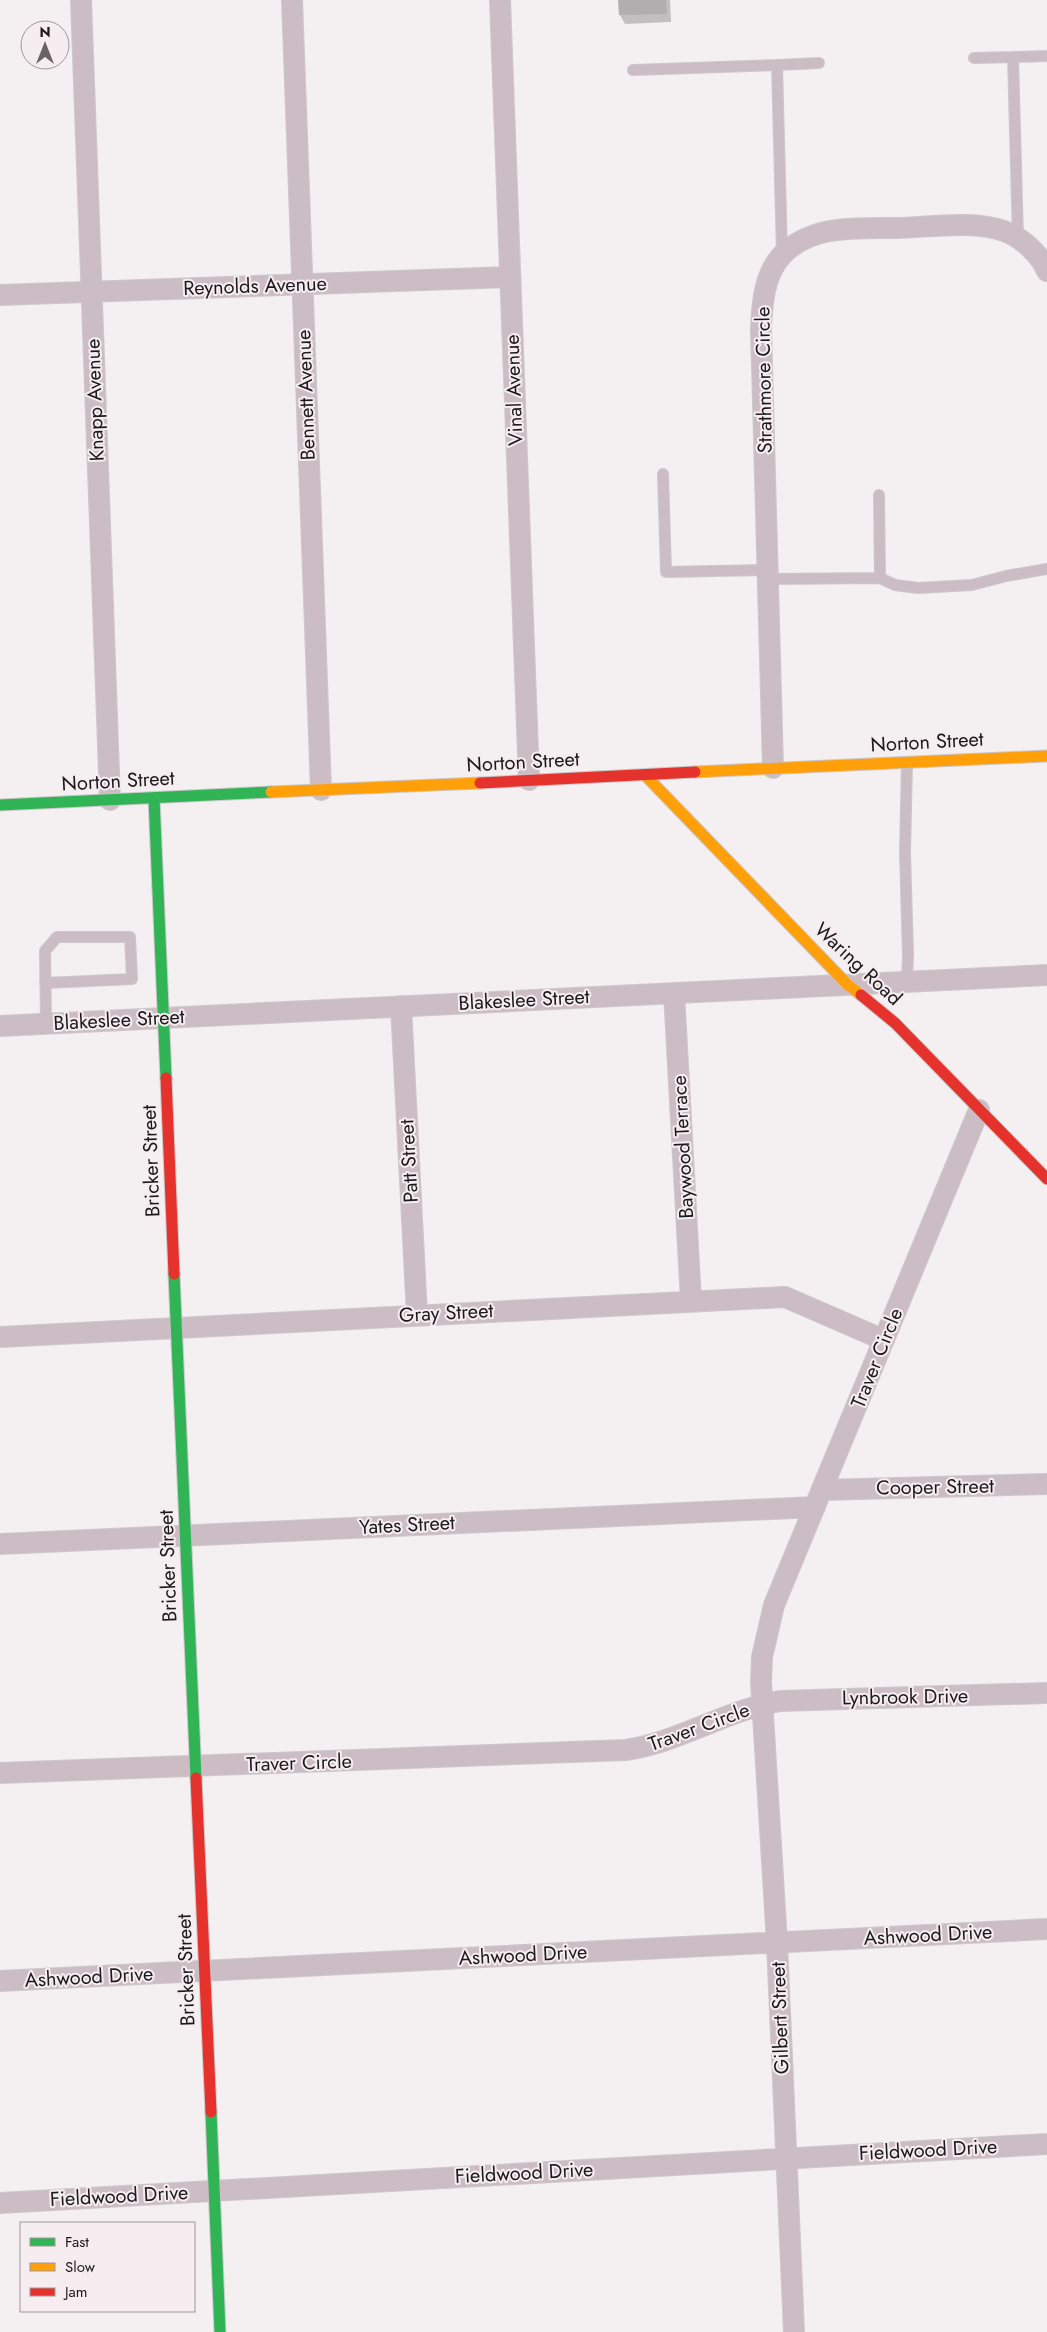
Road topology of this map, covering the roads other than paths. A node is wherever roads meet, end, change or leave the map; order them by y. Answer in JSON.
{"nodes":[{"id":1,"x":80,"y":0,"type":"edge"},
{"id":2,"x":292,"y":0,"type":"edge"},
{"id":3,"x":500,"y":0,"type":"edge"},
{"id":4,"x":1047,"y":56,"type":"edge"},
{"id":5,"x":1013,"y":57,"type":"junction"},
{"id":6,"x":974,"y":58,"type":"dead end"},
{"id":7,"x":819,"y":63,"type":"dead end"},
{"id":8,"x":777,"y":65,"type":"junction"},
{"id":9,"x":633,"y":70,"type":"dead end"},
{"id":10,"x":1018,"y":239,"type":"junction"},
{"id":11,"x":782,"y":255,"type":"junction"},
{"id":12,"x":1047,"y":271,"type":"edge"},
{"id":13,"x":510,"y":277,"type":"junction"},
{"id":14,"x":302,"y":284,"type":"junction"},
{"id":15,"x":91,"y":292,"type":"junction"},
{"id":16,"x":0,"y":295,"type":"edge"},
{"id":17,"x":663,"y":474,"type":"dead end"},
{"id":18,"x":879,"y":495,"type":"dead end"},
{"id":19,"x":1047,"y":569,"type":"edge"},
{"id":20,"x":768,"y":574,"type":"junction"},
{"id":21,"x":880,"y":578,"type":"junction"},
{"id":22,"x":1047,"y":756,"type":"edge"},
{"id":23,"x":907,"y":762,"type":"junction"},
{"id":24,"x":773,"y":768,"type":"junction"},
{"id":25,"x":645,"y":775,"type":"junction"},
{"id":26,"x":529,"y":780,"type":"junction"},
{"id":27,"x":321,"y":790,"type":"junction"},
{"id":28,"x":154,"y":798,"type":"junction"},
{"id":29,"x":110,"y":800,"type":"junction"},
{"id":30,"x":0,"y":805,"type":"edge"},
{"id":31,"x":1047,"y":975,"type":"edge"},
{"id":32,"x":907,"y":982,"type":"junction"},
{"id":33,"x":45,"y":983,"type":"junction"},
{"id":34,"x":848,"y":985,"type":"junction"},
{"id":35,"x":674,"y":993,"type":"junction"},
{"id":36,"x":401,"y":1006,"type":"junction"},
{"id":37,"x":163,"y":1018,"type":"junction"},
{"id":38,"x":46,"y":1023,"type":"junction"},
{"id":39,"x":0,"y":1026,"type":"edge"},
{"id":40,"x":979,"y":1110,"type":"junction"},
{"id":41,"x":1047,"y":1179,"type":"edge"},
{"id":42,"x":691,"y":1301,"type":"junction"},
{"id":43,"x":417,"y":1315,"type":"junction"},
{"id":44,"x":177,"y":1329,"type":"junction"},
{"id":45,"x":0,"y":1337,"type":"edge"},
{"id":46,"x":884,"y":1340,"type":"junction"},
{"id":47,"x":1047,"y":1484,"type":"edge"},
{"id":48,"x":819,"y":1498,"type":"junction"},
{"id":49,"x":186,"y":1534,"type":"junction"},
{"id":50,"x":0,"y":1544,"type":"edge"},
{"id":51,"x":1047,"y":1693,"type":"edge"},
{"id":52,"x":762,"y":1704,"type":"junction"},
{"id":53,"x":196,"y":1767,"type":"junction"},
{"id":54,"x":0,"y":1773,"type":"edge"},
{"id":55,"x":1047,"y":1929,"type":"edge"},
{"id":56,"x":777,"y":1943,"type":"junction"},
{"id":57,"x":204,"y":1971,"type":"junction"},
{"id":58,"x":0,"y":1981,"type":"edge"},
{"id":59,"x":1047,"y":2144,"type":"edge"},
{"id":60,"x":786,"y":2158,"type":"junction"},
{"id":61,"x":214,"y":2190,"type":"junction"},
{"id":62,"x":0,"y":2202,"type":"edge"},
{"id":63,"x":220,"y":2332,"type":"edge"},
{"id":64,"x":794,"y":2332,"type":"edge"}],
"edges":[{"from":1,"to":15,"type":"street","name":"Knapp Avenue"},
{"from":2,"to":14,"type":"street","name":"Bennett Avenue"},
{"from":3,"to":13,"type":"street","name":"Vinal Avenue"},
{"from":4,"to":5,"type":"lane"},
{"from":5,"to":6,"type":"lane"},
{"from":5,"to":10,"type":"lane"},
{"from":7,"to":8,"type":"lane"},
{"from":8,"to":9,"type":"lane"},
{"from":8,"to":11,"type":"lane"},
{"from":10,"to":11,"type":"street","name":"Strathmore Circle"},
{"from":10,"to":12,"type":"street","name":"Strathmore Circle"},
{"from":11,"to":20,"type":"street","name":"Strathmore Circle"},
{"from":13,"to":14,"type":"street","name":"Reynolds Avenue"},
{"from":13,"to":26,"type":"street","name":"Vinal Avenue"},
{"from":14,"to":15,"type":"street","name":"Reynolds Avenue"},
{"from":14,"to":27,"type":"street","name":"Bennett Avenue"},
{"from":15,"to":16,"type":"street","name":"Reynolds Avenue"},
{"from":15,"to":29,"type":"street","name":"Knapp Avenue"},
{"from":17,"to":20,"type":"lane"},
{"from":18,"to":21,"type":"lane"},
{"from":19,"to":21,"type":"lane"},
{"from":20,"to":21,"type":"lane"},
{"from":20,"to":24,"type":"street","name":"Strathmore Circle"},
{"from":22,"to":23,"type":"street","name":"Norton Street"},
{"from":23,"to":24,"type":"street","name":"Norton Street"},
{"from":23,"to":32,"type":"lane"},
{"from":24,"to":25,"type":"street","name":"Norton Street"},
{"from":25,"to":26,"type":"street","name":"Norton Street"},
{"from":25,"to":34,"type":"street","name":"Waring Road"},
{"from":26,"to":27,"type":"street","name":"Norton Street"},
{"from":27,"to":28,"type":"street","name":"Norton Street"},
{"from":28,"to":29,"type":"street","name":"Norton Street"},
{"from":28,"to":37,"type":"street","name":"Bricker Street"},
{"from":29,"to":30,"type":"street","name":"Norton Street"},
{"from":31,"to":32,"type":"street","name":"Blakeslee Street"},
{"from":32,"to":34,"type":"street","name":"Blakeslee Street"},
{"from":33,"to":33,"type":"lane"},
{"from":33,"to":38,"type":"lane"},
{"from":34,"to":35,"type":"street","name":"Blakeslee Street"},
{"from":34,"to":40,"type":"street","name":"Waring Road"},
{"from":35,"to":36,"type":"street","name":"Blakeslee Street"},
{"from":35,"to":42,"type":"street","name":"Baywood Terrace"},
{"from":36,"to":37,"type":"street","name":"Blakeslee Street"},
{"from":36,"to":43,"type":"street","name":"Patt Street"},
{"from":37,"to":38,"type":"street","name":"Blakeslee Street"},
{"from":37,"to":44,"type":"street","name":"Bricker Street"},
{"from":38,"to":39,"type":"street","name":"Blakeslee Street"},
{"from":40,"to":41,"type":"street","name":"Waring Road"},
{"from":40,"to":46,"type":"street","name":"Traver Circle"},
{"from":42,"to":43,"type":"street","name":"Gray Street"},
{"from":42,"to":46,"type":"street","name":"Gray Street"},
{"from":43,"to":44,"type":"street","name":"Gray Street"},
{"from":44,"to":45,"type":"street","name":"Gray Street"},
{"from":44,"to":49,"type":"street","name":"Bricker Street"},
{"from":46,"to":48,"type":"street","name":"Traver Circle"},
{"from":47,"to":48,"type":"street","name":"Cooper Street"},
{"from":48,"to":49,"type":"street","name":"Yates Street"},
{"from":48,"to":52,"type":"street","name":"Traver Circle"},
{"from":49,"to":50,"type":"street","name":"Yates Street"},
{"from":49,"to":53,"type":"street","name":"Bricker Street"},
{"from":51,"to":52,"type":"street","name":"Lynbrook Drive"},
{"from":52,"to":53,"type":"street","name":"Traver Circle"},
{"from":52,"to":56,"type":"street","name":"Gilbert Street"},
{"from":53,"to":54,"type":"street","name":"Traver Circle"},
{"from":53,"to":57,"type":"street","name":"Bricker Street"},
{"from":55,"to":56,"type":"street","name":"Ashwood Drive"},
{"from":56,"to":57,"type":"street","name":"Ashwood Drive"},
{"from":56,"to":60,"type":"street","name":"Gilbert Street"},
{"from":57,"to":58,"type":"street","name":"Ashwood Drive"},
{"from":57,"to":61,"type":"street","name":"Bricker Street"},
{"from":59,"to":60,"type":"street","name":"Fieldwood Drive"},
{"from":60,"to":61,"type":"street","name":"Fieldwood Drive"},
{"from":60,"to":64,"type":"street","name":"Gilbert Street"},
{"from":61,"to":62,"type":"street","name":"Fieldwood Drive"},
{"from":61,"to":63,"type":"street","name":"Bricker Street"}]}
